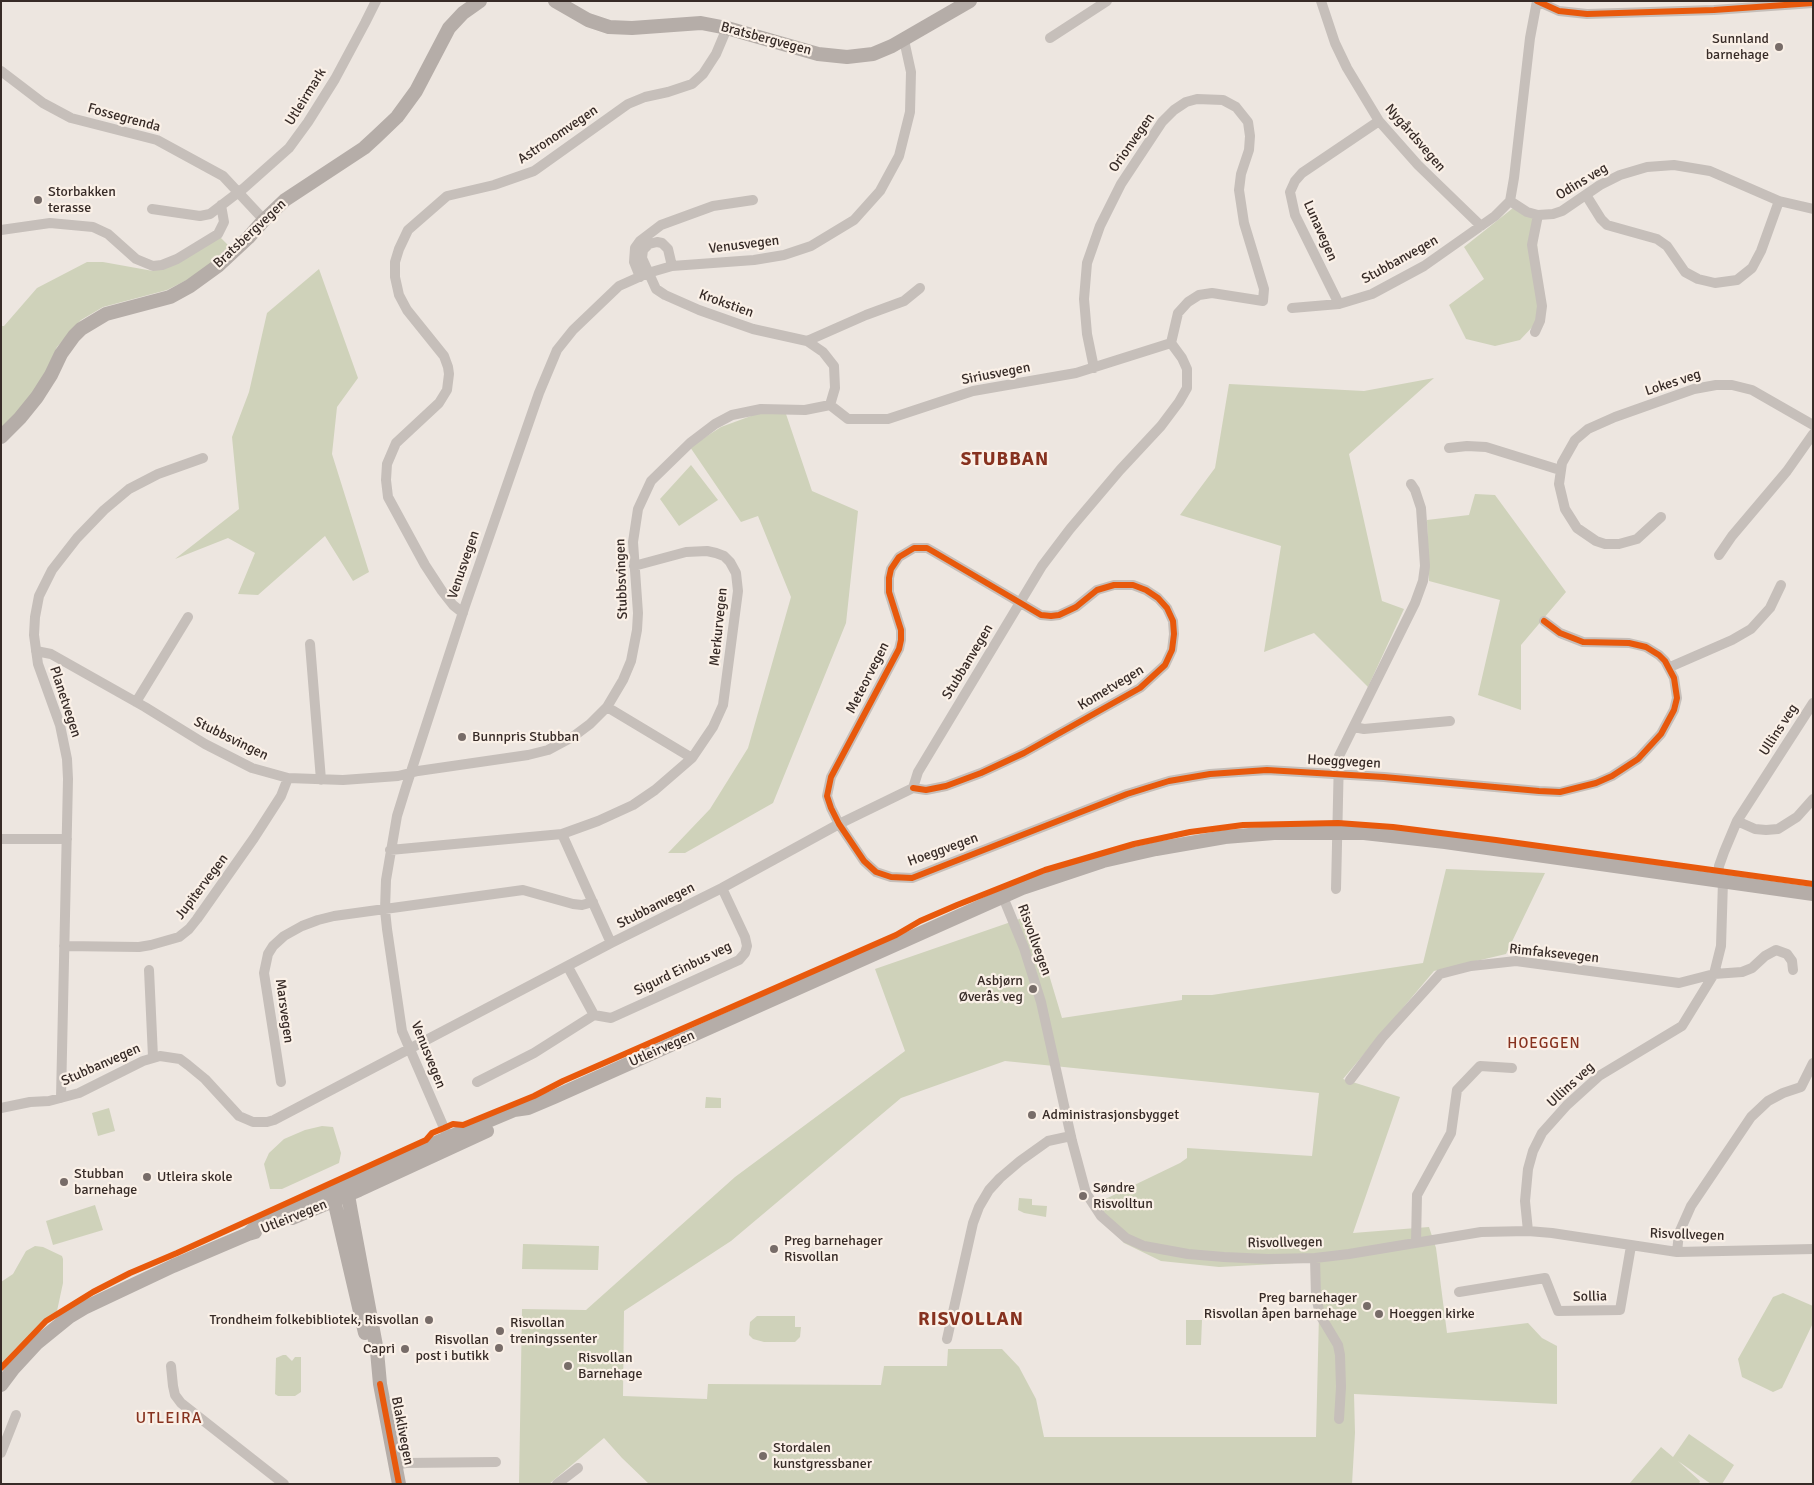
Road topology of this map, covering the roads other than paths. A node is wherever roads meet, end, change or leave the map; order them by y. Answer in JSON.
{"nodes":[{"id":1,"x":376,"y":1,"type":"edge"},
{"id":2,"x":480,"y":1,"type":"edge"},
{"id":3,"x":555,"y":1,"type":"edge"},
{"id":4,"x":970,"y":1,"type":"edge"},
{"id":5,"x":1107,"y":1,"type":"edge"},
{"id":6,"x":1321,"y":1,"type":"edge"},
{"id":7,"x":1537,"y":1,"type":"edge"},
{"id":8,"x":1813,"y":3,"type":"edge"},
{"id":9,"x":727,"y":28,"type":"junction"},
{"id":10,"x":1050,"y":38,"type":"dead end"},
{"id":11,"x":904,"y":40,"type":"junction"},
{"id":12,"x":1,"y":71,"type":"edge"},
{"id":13,"x":1379,"y":120,"type":"junction"},
{"id":14,"x":238,"y":192,"type":"junction"},
{"id":15,"x":1586,"y":195,"type":"junction"},
{"id":16,"x":753,"y":200,"type":"dead end"},
{"id":17,"x":1510,"y":201,"type":"junction"},
{"id":18,"x":1780,"y":201,"type":"junction"},
{"id":19,"x":221,"y":205,"type":"junction"},
{"id":20,"x":152,"y":208,"type":"dead end"},
{"id":21,"x":1813,"y":208,"type":"edge"},
{"id":22,"x":1538,"y":215,"type":"junction"},
{"id":23,"x":264,"y":220,"type":"junction"},
{"id":24,"x":1481,"y":226,"type":"junction"},
{"id":25,"x":1,"y":230,"type":"edge"},
{"id":26,"x":672,"y":266,"type":"junction"},
{"id":27,"x":644,"y":275,"type":"junction"},
{"id":28,"x":920,"y":288,"type":"dead end"},
{"id":29,"x":1339,"y":304,"type":"junction"},
{"id":30,"x":1292,"y":308,"type":"dead end"},
{"id":31,"x":1535,"y":332,"type":"dead end"},
{"id":32,"x":807,"y":340,"type":"junction"},
{"id":33,"x":1170,"y":343,"type":"junction"},
{"id":34,"x":1094,"y":368,"type":"junction"},
{"id":35,"x":830,"y":406,"type":"junction"},
{"id":36,"x":1813,"y":425,"type":"edge"},
{"id":37,"x":1813,"y":434,"type":"edge"},
{"id":38,"x":1,"y":437,"type":"edge"},
{"id":39,"x":1449,"y":448,"type":"dead end"},
{"id":40,"x":203,"y":458,"type":"dead end"},
{"id":41,"x":1560,"y":470,"type":"junction"},
{"id":42,"x":1411,"y":484,"type":"dead end"},
{"id":43,"x":1661,"y":517,"type":"dead end"},
{"id":44,"x":1719,"y":555,"type":"dead end"},
{"id":45,"x":634,"y":566,"type":"junction"},
{"id":46,"x":1781,"y":585,"type":"dead end"},
{"id":47,"x":1019,"y":602,"type":"junction"},
{"id":48,"x":463,"y":612,"type":"junction"},
{"id":49,"x":188,"y":616,"type":"dead end"},
{"id":50,"x":1544,"y":621,"type":"dead end"},
{"id":51,"x":310,"y":644,"type":"dead end"},
{"id":52,"x":36,"y":651,"type":"junction"},
{"id":53,"x":1670,"y":667,"type":"junction"},
{"id":54,"x":136,"y":702,"type":"junction"},
{"id":55,"x":1813,"y":703,"type":"edge"},
{"id":56,"x":607,"y":706,"type":"junction"},
{"id":57,"x":1450,"y":721,"type":"dead end"},
{"id":58,"x":1354,"y":727,"type":"junction"},
{"id":59,"x":692,"y":758,"type":"junction"},
{"id":60,"x":411,"y":772,"type":"junction"},
{"id":61,"x":1339,"y":774,"type":"junction"},
{"id":62,"x":288,"y":778,"type":"junction"},
{"id":63,"x":321,"y":780,"type":"junction"},
{"id":64,"x":913,"y":788,"type":"junction"},
{"id":65,"x":1813,"y":799,"type":"edge"},
{"id":66,"x":1737,"y":821,"type":"junction"},
{"id":67,"x":839,"y":824,"type":"junction"},
{"id":68,"x":1338,"y":832,"type":"junction"},
{"id":69,"x":562,"y":834,"type":"junction"},
{"id":70,"x":1,"y":839,"type":"edge"},
{"id":71,"x":67,"y":839,"type":"junction"},
{"id":72,"x":390,"y":850,"type":"junction"},
{"id":73,"x":1720,"y":880,"type":"junction"},
{"id":74,"x":722,"y":888,"type":"junction"},
{"id":75,"x":1336,"y":889,"type":"dead end"},
{"id":76,"x":1813,"y":894,"type":"edge"},
{"id":77,"x":1003,"y":897,"type":"junction"},
{"id":78,"x":593,"y":902,"type":"junction"},
{"id":79,"x":385,"y":910,"type":"junction"},
{"id":80,"x":612,"y":943,"type":"junction"},
{"id":81,"x":64,"y":946,"type":"junction"},
{"id":82,"x":568,"y":967,"type":"junction"},
{"id":83,"x":149,"y":970,"type":"dead end"},
{"id":84,"x":1793,"y":970,"type":"dead end"},
{"id":85,"x":1714,"y":974,"type":"junction"},
{"id":86,"x":594,"y":1015,"type":"junction"},
{"id":87,"x":409,"y":1049,"type":"junction"},
{"id":88,"x":153,"y":1057,"type":"junction"},
{"id":89,"x":1813,"y":1062,"type":"edge"},
{"id":90,"x":1512,"y":1068,"type":"dead end"},
{"id":91,"x":1350,"y":1080,"type":"dead end"},
{"id":92,"x":281,"y":1082,"type":"dead end"},
{"id":93,"x":477,"y":1082,"type":"dead end"},
{"id":94,"x":61,"y":1098,"type":"junction"},
{"id":95,"x":1,"y":1108,"type":"edge"},
{"id":96,"x":1071,"y":1136,"type":"junction"},
{"id":97,"x":450,"y":1142,"type":"junction"},
{"id":98,"x":343,"y":1191,"type":"junction"},
{"id":99,"x":334,"y":1200,"type":"junction"},
{"id":100,"x":1528,"y":1231,"type":"junction"},
{"id":101,"x":248,"y":1234,"type":"junction"},
{"id":102,"x":1416,"y":1243,"type":"junction"},
{"id":103,"x":1631,"y":1246,"type":"junction"},
{"id":104,"x":1813,"y":1249,"type":"edge"},
{"id":105,"x":1677,"y":1252,"type":"junction"},
{"id":106,"x":1315,"y":1258,"type":"junction"},
{"id":107,"x":1459,"y":1292,"type":"dead end"},
{"id":108,"x":946,"y":1338,"type":"dead end"},
{"id":109,"x":171,"y":1366,"type":"dead end"},
{"id":110,"x":380,"y":1384,"type":"junction"},
{"id":111,"x":1,"y":1385,"type":"edge"},
{"id":112,"x":16,"y":1415,"type":"dead end"},
{"id":113,"x":1339,"y":1419,"type":"dead end"},
{"id":114,"x":1,"y":1453,"type":"edge"},
{"id":115,"x":496,"y":1462,"type":"dead end"},
{"id":116,"x":395,"y":1464,"type":"junction"},
{"id":117,"x":578,"y":1468,"type":"dead end"},
{"id":118,"x":284,"y":1484,"type":"edge"},
{"id":119,"x":399,"y":1484,"type":"edge"},
{"id":120,"x":557,"y":1484,"type":"edge"}],
"edges":[{"from":1,"to":14,"type":"street","name":"Utleirmark"},
{"from":2,"to":23,"type":"main road","name":"Bratsbergvegen"},
{"from":3,"to":9,"type":"main road","name":"Bratsbergvegen"},
{"from":4,"to":11,"type":"main road","name":"Bratsbergvegen"},
{"from":5,"to":10,"type":"street"},
{"from":6,"to":13,"type":"street","name":"Nygårdsvegen"},
{"from":7,"to":8,"type":"street"},
{"from":7,"to":17,"type":"street"},
{"from":9,"to":11,"type":"main road","name":"Bratsbergvegen"},
{"from":9,"to":48,"type":"street","name":"Astronomvegen"},
{"from":11,"to":26,"type":"street","name":"Venusvegen"},
{"from":12,"to":14,"type":"street","name":"Fossegrenda"},
{"from":13,"to":24,"type":"street","name":"Nygårdsvegen"},
{"from":13,"to":29,"type":"street","name":"Lunavegen"},
{"from":14,"to":19,"type":"street"},
{"from":14,"to":23,"type":"street","name":"Fossegrenda"},
{"from":15,"to":18,"type":"street","name":"Odins veg"},
{"from":15,"to":18,"type":"street"},
{"from":15,"to":22,"type":"street","name":"Odins veg"},
{"from":16,"to":27,"type":"street","name":"Krokstien"},
{"from":17,"to":22,"type":"street"},
{"from":17,"to":24,"type":"street","name":"Stubbanvegen"},
{"from":18,"to":21,"type":"street","name":"Odins veg"},
{"from":19,"to":20,"type":"street"},
{"from":19,"to":25,"type":"street"},
{"from":22,"to":31,"type":"street"},
{"from":23,"to":38,"type":"main road","name":"Bratsbergvegen"},
{"from":24,"to":29,"type":"street","name":"Stubbanvegen"},
{"from":26,"to":27,"type":"street","name":"Venusvegen"},
{"from":26,"to":27,"type":"street"},
{"from":27,"to":32,"type":"street","name":"Krokstien"},
{"from":27,"to":48,"type":"street","name":"Venusvegen"},
{"from":28,"to":32,"type":"street"},
{"from":29,"to":30,"type":"street","name":"Stubbanvegen"},
{"from":32,"to":35,"type":"street","name":"Krokstien"},
{"from":33,"to":34,"type":"street","name":"Siriusvegen"},
{"from":33,"to":34,"type":"street","name":"Orionvegen"},
{"from":33,"to":47,"type":"street","name":"Stubbanvegen"},
{"from":34,"to":35,"type":"street","name":"Siriusvegen"},
{"from":35,"to":45,"type":"street","name":"Stubbsvingen"},
{"from":36,"to":41,"type":"street","name":"Lokes veg"},
{"from":37,"to":44,"type":"street"},
{"from":39,"to":41,"type":"street"},
{"from":40,"to":52,"type":"street","name":"Planetvegen"},
{"from":41,"to":43,"type":"street","name":"Lokes veg"},
{"from":42,"to":58,"type":"street","name":"Hoeggvegen"},
{"from":45,"to":56,"type":"street","name":"Stubbsvingen"},
{"from":45,"to":59,"type":"street","name":"Merkurvegen"},
{"from":46,"to":53,"type":"street"},
{"from":47,"to":64,"type":"street","name":"Stubbanvegen"},
{"from":47,"to":64,"type":"street","name":"Kometvegen"},
{"from":47,"to":67,"type":"street","name":"Meteorvegen"},
{"from":48,"to":60,"type":"street","name":"Venusvegen"},
{"from":49,"to":54,"type":"street"},
{"from":50,"to":53,"type":"street"},
{"from":51,"to":63,"type":"street"},
{"from":52,"to":54,"type":"street","name":"Stubbsvingen"},
{"from":52,"to":71,"type":"street","name":"Planetvegen"},
{"from":53,"to":61,"type":"street","name":"Hoeggvegen"},
{"from":54,"to":62,"type":"street","name":"Stubbsvingen"},
{"from":55,"to":66,"type":"street","name":"Ullins veg"},
{"from":56,"to":59,"type":"street"},
{"from":56,"to":60,"type":"street","name":"Stubbsvingen"},
{"from":57,"to":58,"type":"street"},
{"from":58,"to":61,"type":"street","name":"Hoeggvegen"},
{"from":59,"to":69,"type":"street","name":"Merkurvegen"},
{"from":60,"to":63,"type":"street","name":"Stubbsvingen"},
{"from":60,"to":72,"type":"street","name":"Venusvegen"},
{"from":61,"to":67,"type":"street","name":"Hoeggvegen"},
{"from":61,"to":68,"type":"street","name":"Hoeggvegen"},
{"from":62,"to":63,"type":"street","name":"Stubbsvingen"},
{"from":62,"to":81,"type":"street","name":"Jupitervegen"},
{"from":64,"to":67,"type":"street","name":"Stubbanvegen"},
{"from":65,"to":66,"type":"street"},
{"from":66,"to":73,"type":"street","name":"Ullins veg"},
{"from":67,"to":74,"type":"street","name":"Stubbanvegen"},
{"from":68,"to":73,"type":"main road","name":"Utleirvegen"},
{"from":68,"to":75,"type":"street","name":"Hoeggvegen"},
{"from":68,"to":77,"type":"main road","name":"Utleirvegen"},
{"from":69,"to":72,"type":"street","name":"Merkurvegen"},
{"from":69,"to":78,"type":"street"},
{"from":70,"to":71,"type":"street"},
{"from":71,"to":81,"type":"street","name":"Planetvegen"},
{"from":72,"to":79,"type":"street","name":"Venusvegen"},
{"from":73,"to":76,"type":"main road","name":"Utleirvegen"},
{"from":73,"to":85,"type":"street","name":"Ullins veg"},
{"from":74,"to":80,"type":"street","name":"Stubbanvegen"},
{"from":74,"to":86,"type":"street","name":"Sigurd Einbus veg"},
{"from":77,"to":96,"type":"street","name":"Risvollvegen"},
{"from":77,"to":97,"type":"main road","name":"Utleirvegen"},
{"from":78,"to":79,"type":"street"},
{"from":78,"to":80,"type":"street"},
{"from":79,"to":87,"type":"street","name":"Venusvegen"},
{"from":79,"to":92,"type":"street","name":"Marsvegen"},
{"from":80,"to":82,"type":"street","name":"Stubbanvegen"},
{"from":81,"to":94,"type":"street","name":"Planetvegen"},
{"from":82,"to":86,"type":"street"},
{"from":82,"to":87,"type":"street","name":"Stubbanvegen"},
{"from":83,"to":88,"type":"street","name":"Stubbanvegen"},
{"from":84,"to":85,"type":"street"},
{"from":85,"to":91,"type":"street","name":"Rimfaksevegen"},
{"from":85,"to":100,"type":"street","name":"Ullins veg"},
{"from":86,"to":93,"type":"street"},
{"from":87,"to":88,"type":"street","name":"Stubbanvegen"},
{"from":87,"to":97,"type":"street","name":"Venusvegen"},
{"from":88,"to":94,"type":"street","name":"Stubbanvegen"},
{"from":89,"to":105,"type":"street"},
{"from":90,"to":102,"type":"street"},
{"from":94,"to":95,"type":"street","name":"Stubbanvegen"},
{"from":96,"to":106,"type":"street","name":"Risvollvegen"},
{"from":96,"to":108,"type":"street"},
{"from":97,"to":98,"type":"main road","name":"Utleirvegen"},
{"from":98,"to":99,"type":"main road","name":"Blaklivegen"},
{"from":98,"to":101,"type":"main road","name":"Utleirvegen"},
{"from":98,"to":110,"type":"main road","name":"Blaklivegen"},
{"from":99,"to":101,"type":"main road","name":"Utleirvegen"},
{"from":99,"to":110,"type":"main road","name":"Blaklivegen"},
{"from":100,"to":102,"type":"street","name":"Risvollvegen"},
{"from":100,"to":103,"type":"street","name":"Risvollvegen"},
{"from":101,"to":111,"type":"main road","name":"Utleirvegen"},
{"from":102,"to":106,"type":"street","name":"Risvollvegen"},
{"from":103,"to":105,"type":"street","name":"Risvollvegen"},
{"from":103,"to":107,"type":"street","name":"Sollia"},
{"from":104,"to":105,"type":"street","name":"Risvollvegen"},
{"from":106,"to":113,"type":"street"},
{"from":109,"to":118,"type":"street"},
{"from":110,"to":116,"type":"main road","name":"Blaklivegen"},
{"from":112,"to":114,"type":"street"},
{"from":115,"to":116,"type":"street"},
{"from":116,"to":119,"type":"main road","name":"Blaklivegen"},
{"from":117,"to":120,"type":"street"}]}
